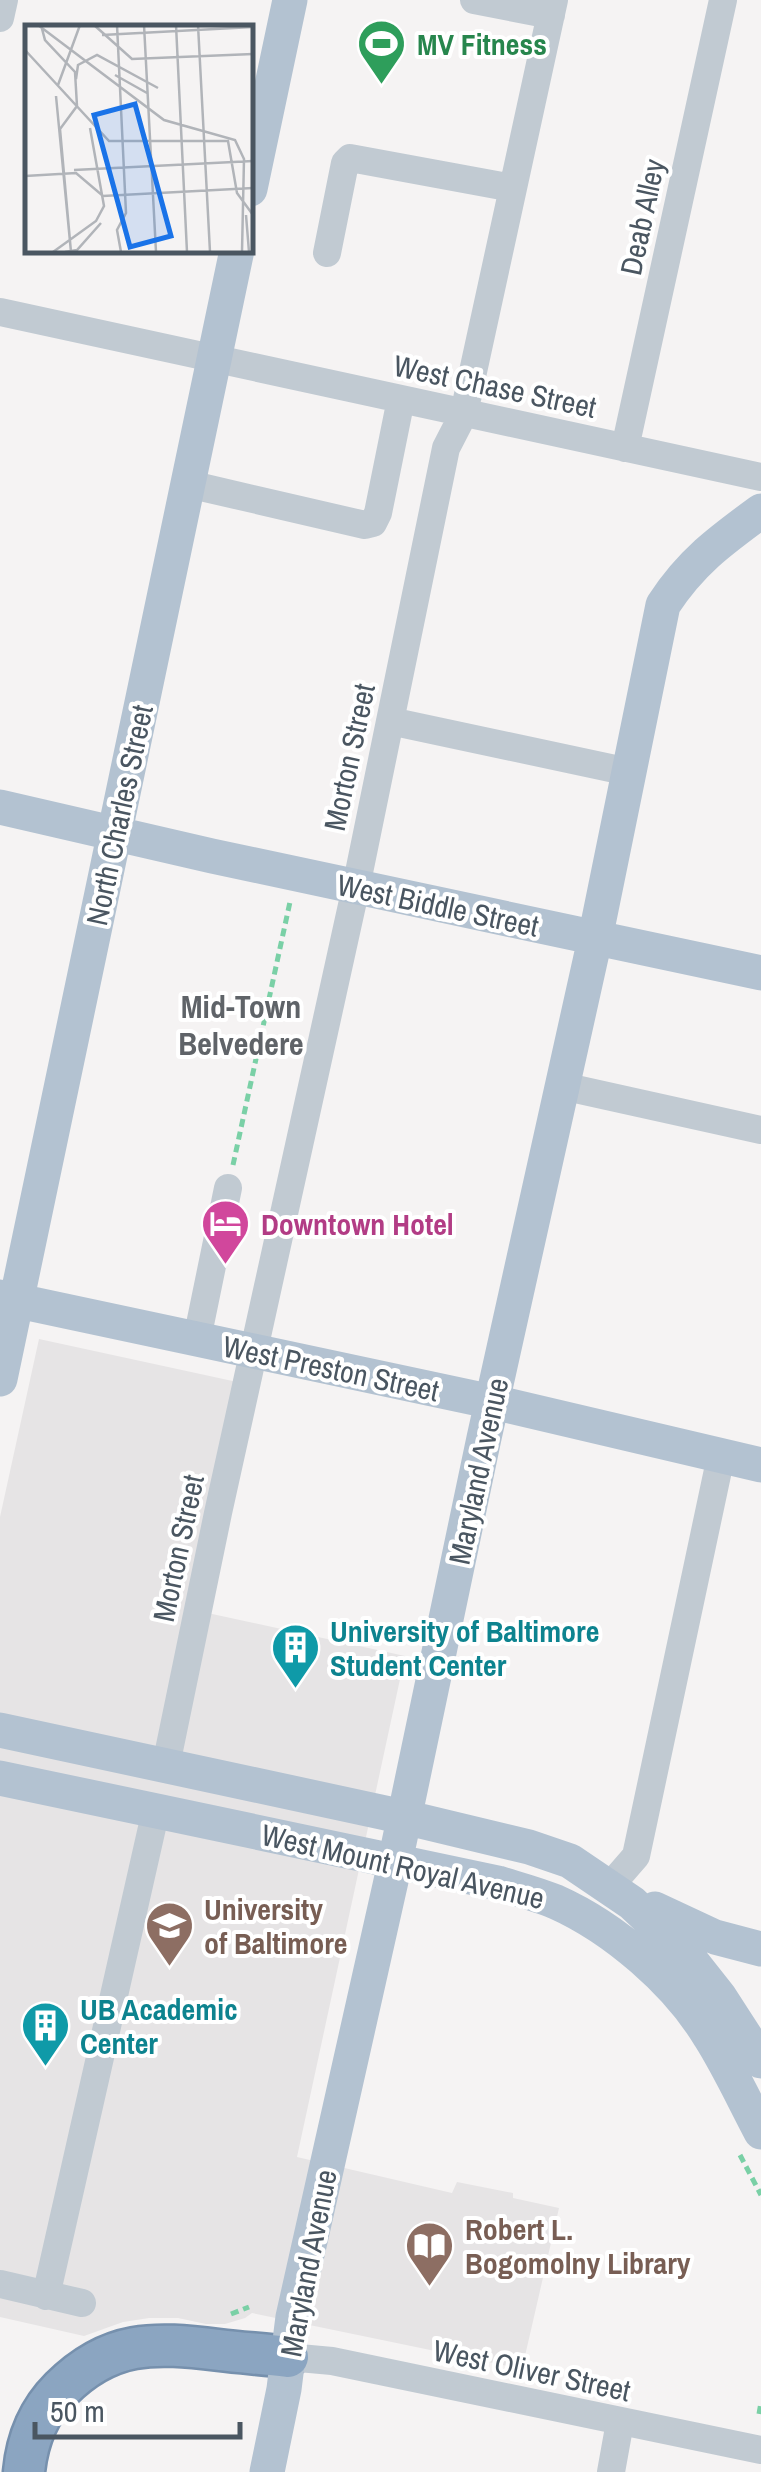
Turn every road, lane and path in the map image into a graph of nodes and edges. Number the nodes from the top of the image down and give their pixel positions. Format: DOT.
graph roads {
  1 [pos="4,0"];
  2 [pos="290,0"];
  3 [pos="474,0"];
  4 [pos="722,0"];
  5 [pos="552,8"];
  6 [pos="0,18"];
  7 [pos="252,180"];
  8 [pos="513,188"];
  9 [pos="238,252"];
  10 [pos="328,253"];
  11 [pos="0,312"];
  12 [pos="214,359"];
  13 [pos="400,399"];
  14 [pos="464,413"];
  15 [pos="625,448"];
  16 [pos="761,477"];
  17 [pos="188,484"];
  18 [pos="761,511"];
  19 [pos="390,720"];
  20 [pos="629,772"];
  21 [pos="0,808"];
  22 [pos="115,834"];
  23 [pos="296,874"];
  24 [pos="356,887"];
  25 [pos="595,939"];
  26 [pos="761,973"];
  27 [pos="562,1086"];
  28 [pos="761,1130"];
  29 [pos="228,1188"];
  30 [pos="9,1299"];
  31 [pos="197,1339"];
  32 [pos="254,1352"];
  33 [pos="0,1380"];
  34 [pos="492,1402"];
  35 [pos="721,1456"];
  36 [pos="761,1465"];
  37 [pos="0,1730"];
  38 [pos="166,1765"];
  39 [pos="0,1778"];
  40 [pos="156,1810"];
  41 [pos="404,1817"];
  42 [pos="395,1860"];
  43 [pos="610,1886"];
  44 [pos="761,1949"];
  45 [pos="761,2061"];
  46 [pos="747,2138"];
  47 [pos="761,2196"];
  48 [pos="0,2284"];
  49 [pos="46,2296"];
  50 [pos="82,2304"];
  51 [pos="250,2307"];
  52 [pos="232,2314"];
  53 [pos="288,2357"];
  54 [pos="761,2402"];
  55 [pos="759,2414"];
  56 [pos="620,2422"];
  57 [pos="761,2450"];
  58 [pos="24,2472"];
  59 [pos="267,2472"];
  60 [pos="611,2472"];
  1 -- 6 [label="street"];
  2 -- 7 [label="main road"];
  3 -- 5 [label="street"];
  4 -- 15 [label="street, Deab Alley"];
  5 -- 8 [label="street, Morton Street"];
  8 -- 10 [label="street"];
  8 -- 14 [label="street, Morton Street"];
  9 -- 12 [label="main road, North Charles Street"];
  11 -- 12 [label="street, West Chase Street"];
  12 -- 13 [label="street, West Chase Street"];
  12 -- 17 [label="main road, North Charles Street"];
  13 -- 14 [label="street, West Chase Street"];
  13 -- 17 [label="street"];
  14 -- 15 [label="street, West Chase Street"];
  14 -- 19 [label="street, Morton Street"];
  15 -- 16 [label="street, West Chase Street"];
  17 -- 22 [label="main road, North Charles Street"];
  18 -- 20 [label="main road, Maryland Avenue"];
  19 -- 20 [label="street"];
  19 -- 24 [label="street, Morton Street"];
  20 -- 25 [label="main road, Maryland Avenue"];
  21 -- 22 [label="main road, West Biddle Street"];
  22 -- 23 [label="main road, West Biddle Street"];
  22 -- 30 [label="main road, North Charles Street"];
  23 -- 24 [label="main road, West Biddle Street"];
  23 -- 29 [label="path"];
  24 -- 25 [label="main road, West Biddle Street"];
  24 -- 32 [label="street, Morton Street"];
  25 -- 26 [label="main road, West Biddle Street"];
  25 -- 27 [label="main road, Maryland Avenue"];
  27 -- 28 [label="street"];
  27 -- 34 [label="main road, Maryland Avenue"];
  29 -- 31 [label="street"];
  30 -- 31 [label="main road, West Preston Street"];
  30 -- 33 [label="main road, North Charles Street"];
  31 -- 32 [label="main road, West Preston Street"];
  32 -- 34 [label="main road, West Preston Street"];
  32 -- 38 [label="street, Morton Street"];
  34 -- 35 [label="main road, West Preston Street"];
  34 -- 41 [label="main road, Maryland Avenue"];
  35 -- 36 [label="main road, West Preston Street"];
  35 -- 43 [label="street"];
  37 -- 38 [label="main road, West Mount Royal Avenue"];
  38 -- 41 [label="main road, West Mount Royal Avenue"];
  39 -- 40 [label="main road, West Mount Royal Avenue"];
  40 -- 42 [label="main road, West Mount Royal Avenue"];
  40 -- 49 [label="street"];
  41 -- 42 [label="main road, Maryland Avenue"];
  41 -- 43 [label="main road, West Mount Royal Avenue"];
  42 -- 46 [label="main road, West Mount Royal Avenue"];
  42 -- 53 [label="main road, Maryland Avenue"];
  43 -- 44 [label="main road"];
  43 -- 45 [label="main road, West Mount Royal Avenue"];
  46 -- 47 [label="path"];
  48 -- 49 [label="street"];
  49 -- 50 [label="street"];
  51 -- 52 [label="path"];
  53 -- 56 [label="street, West Oliver Street"];
  53 -- 58 [label="highway"];
  53 -- 59 [label="main road, Maryland Avenue"];
  54 -- 55 [label="path"];
  56 -- 57 [label="street, West Oliver Street"];
  56 -- 60 [label="street"];
}
